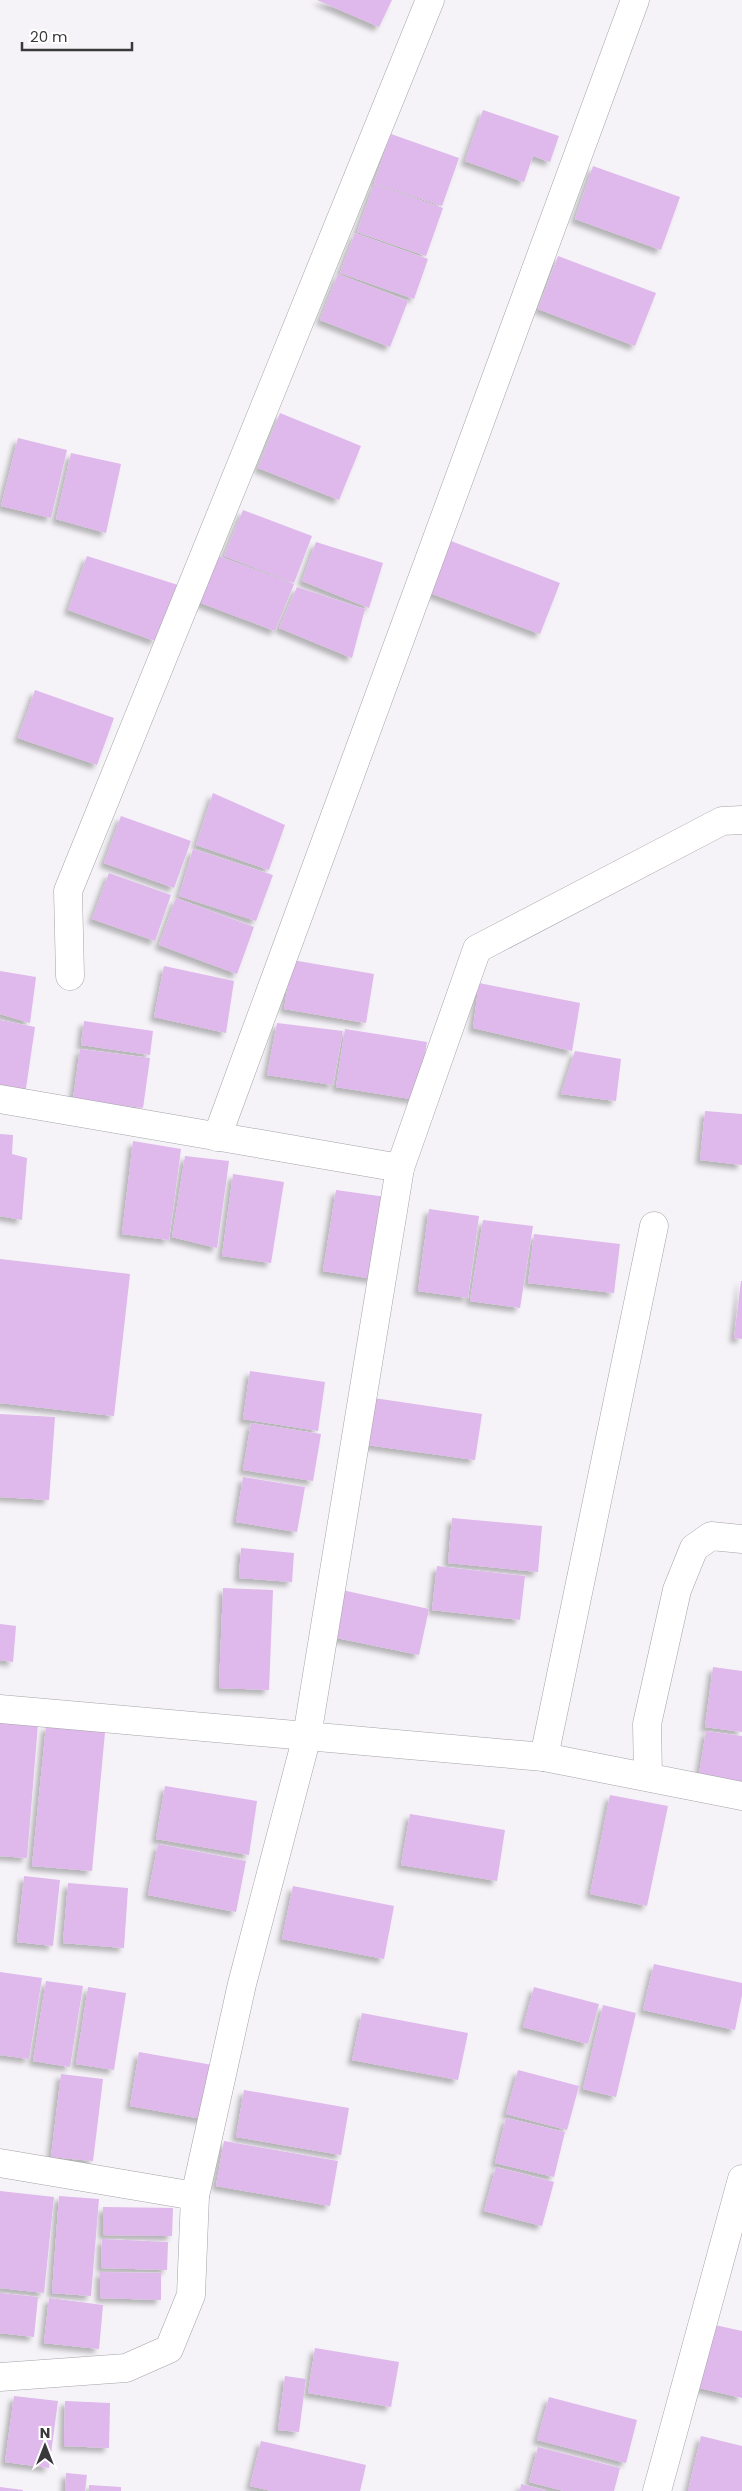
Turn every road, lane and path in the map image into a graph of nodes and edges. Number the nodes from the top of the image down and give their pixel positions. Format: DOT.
graph roads {
  1 [pos="430,0"];
  2 [pos="635,0"];
  3 [pos="742,820"];
  4 [pos="70,976"];
  5 [pos="0,1099"];
  6 [pos="217,1137"];
  7 [pos="400,1168"];
  8 [pos="654,1226"];
  9 [pos="742,1539"];
  10 [pos="0,1709"];
  11 [pos="307,1736"];
  12 [pos="544,1756"];
  13 [pos="648,1777"];
  14 [pos="742,1796"];
  15 [pos="0,2163"];
  16 [pos="742,2179"];
  17 [pos="195,2196"];
  18 [pos="0,2377"];
  19 [pos="657,2491"];
  1 -- 4 [label="street"];
  2 -- 6 [label="street"];
  3 -- 7 [label="street"];
  5 -- 6 [label="street"];
  6 -- 7 [label="street"];
  7 -- 11 [label="street"];
  8 -- 12 [label="street"];
  9 -- 13 [label="street"];
  10 -- 11 [label="street"];
  11 -- 12 [label="street"];
  11 -- 17 [label="street"];
  12 -- 13 [label="street"];
  13 -- 14 [label="street"];
  15 -- 17 [label="street"];
  16 -- 19 [label="street"];
  17 -- 18 [label="street"];
}
